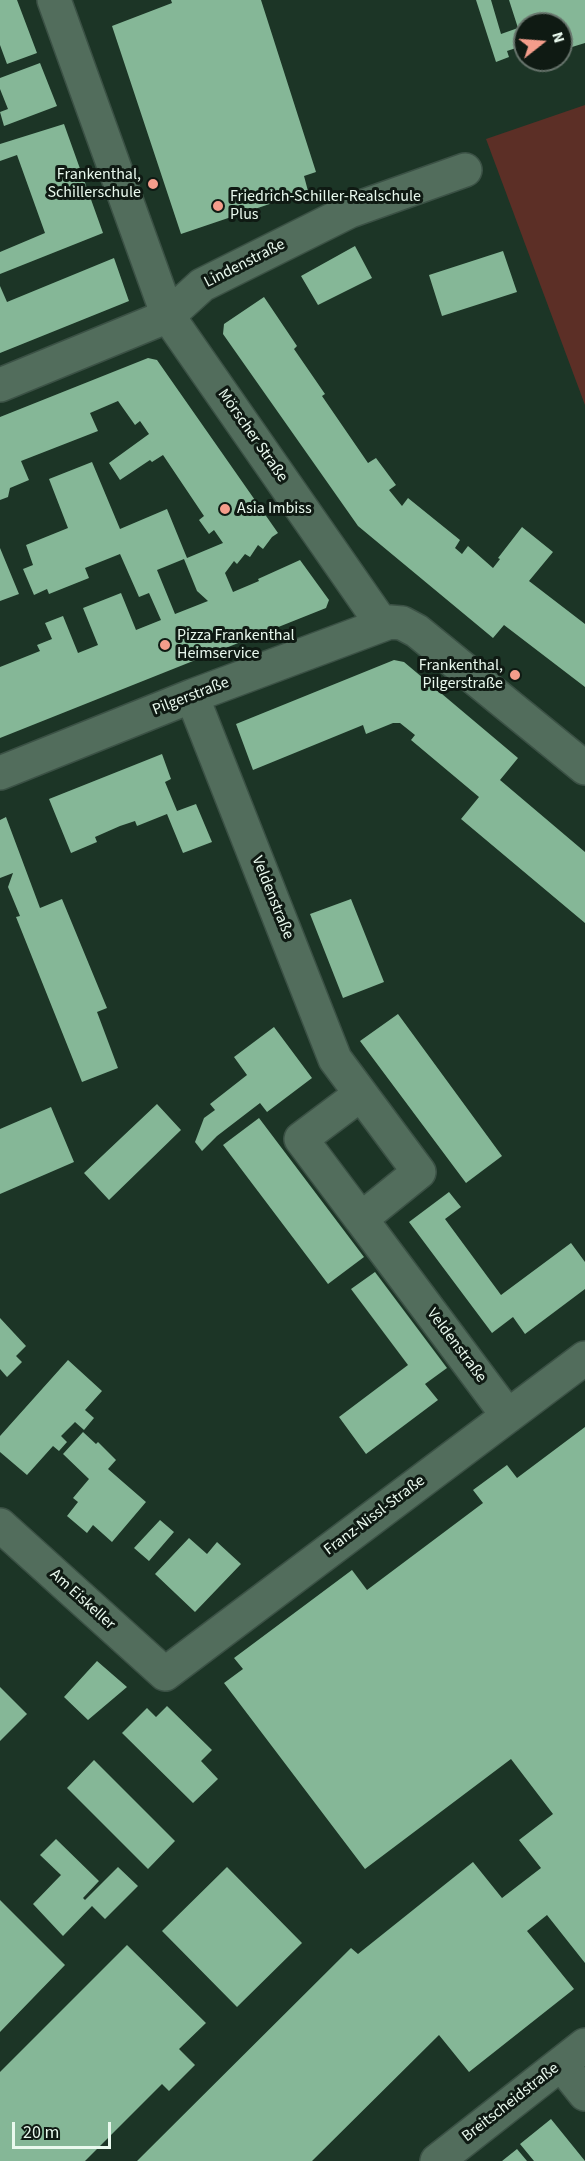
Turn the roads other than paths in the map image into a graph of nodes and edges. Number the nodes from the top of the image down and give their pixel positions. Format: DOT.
graph roads {
  1 [pos="54,0"];
  2 [pos="465,170"];
  3 [pos="168,316"];
  4 [pos="0,385"];
  5 [pos="382,624"];
  6 [pos="192,696"];
  7 [pos="585,768"];
  8 [pos="0,773"];
  9 [pos="361,1094"];
  10 [pos="362,1219"];
  11 [pos="585,1358"];
  12 [pos="508,1416"];
  13 [pos="0,1525"];
  14 [pos="165,1674"];
  15 [pos="573,2054"];
  16 [pos="585,2094"];
  17 [pos="437,2161"];
  1 -- 3 [label="street, Mörscher Straße"];
  2 -- 3 [label="street, Lindenstraße"];
  3 -- 4 [label="street, Lindenstraße"];
  3 -- 5 [label="street, Mörscher Straße"];
  5 -- 6 [label="street, Pilgerstraße"];
  5 -- 7 [label="street"];
  6 -- 8 [label="street, Pilgerstraße"];
  6 -- 9 [label="street, Veldenstraße"];
  9 -- 10 [label="street, Veldenstraße"];
  9 -- 10 [label="street, Veldenstraße"];
  10 -- 12 [label="street, Veldenstraße"];
  11 -- 12 [label="street, Franz-Nissl-Straße"];
  12 -- 14 [label="street, Franz-Nissl-Straße"];
  13 -- 14 [label="street, Am Eiskeller"];
  15 -- 16 [label="street"];
  15 -- 17 [label="street, Breitscheidstraße"];
}
